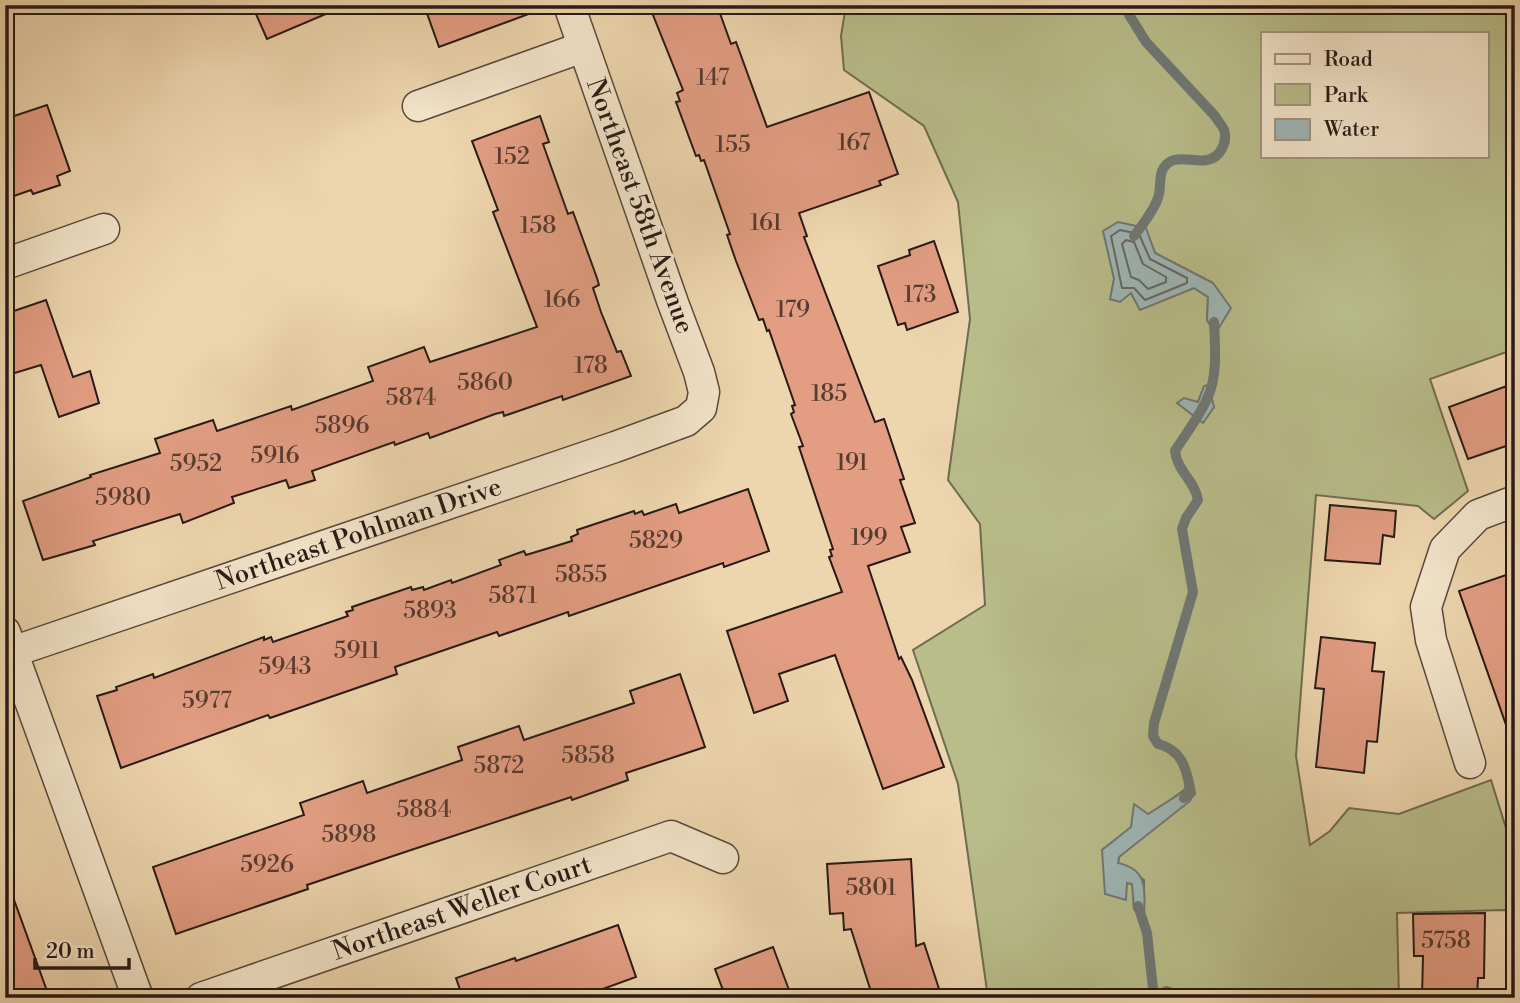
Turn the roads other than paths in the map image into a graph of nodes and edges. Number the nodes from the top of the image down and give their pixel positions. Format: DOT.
graph roads {
  1 [pos="569,5"];
  2 [pos="583,47"];
  3 [pos="418,106"];
  4 [pos="104,229"];
  5 [pos="5,264"];
  6 [pos="701,408"];
  7 [pos="1515,501"];
  8 [pos="9,642"];
  9 [pos="1470,763"];
  10 [pos="723,858"];
  11 [pos="138,998"];
  12 [pos="201,998"];
  1 -- 2 [label="street, Northeast 58th Avenue"];
  2 -- 3 [label="street"];
  2 -- 6 [label="street, Northeast 58th Avenue"];
  4 -- 5 [label="street"];
  6 -- 8 [label="street, Northeast Pohlman Drive"];
  7 -- 9 [label="street"];
  8 -- 11 [label="street"];
  10 -- 12 [label="street, Northeast Weller Court"];
}
